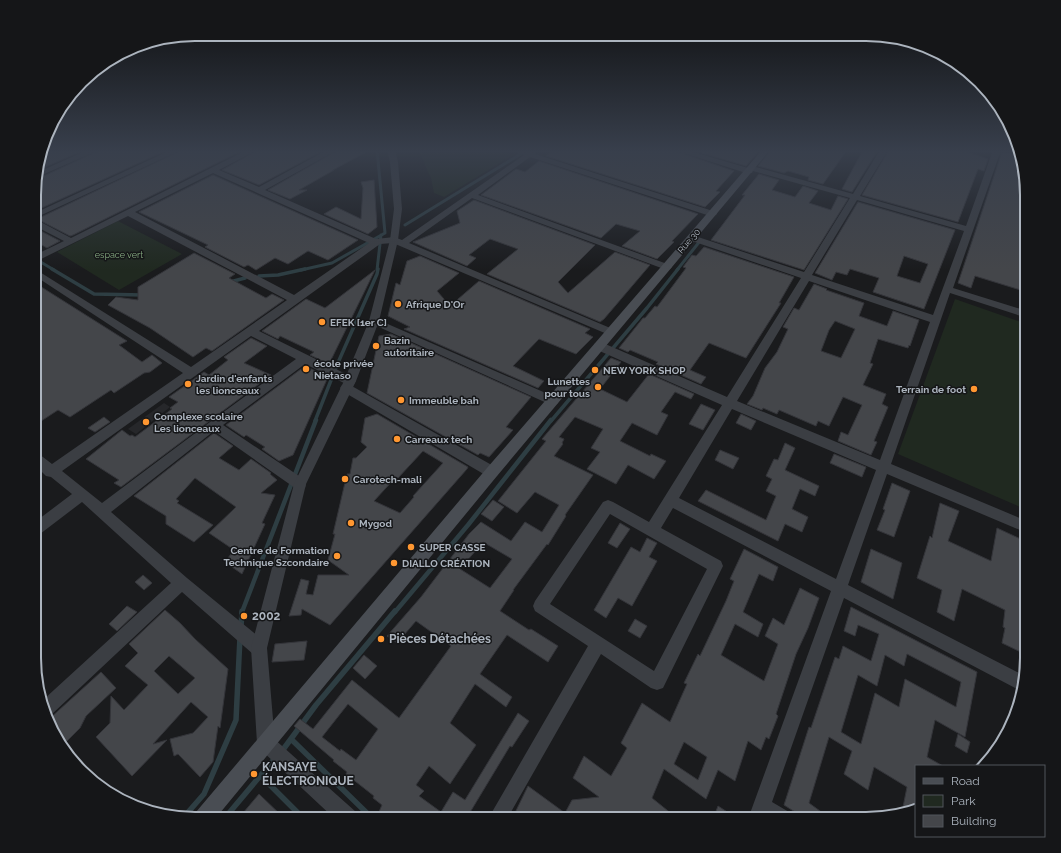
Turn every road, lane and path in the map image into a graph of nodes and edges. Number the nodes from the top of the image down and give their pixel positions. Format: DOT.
graph roads {
  1 [pos="92,190"];
  2 [pos="173,190"];
  3 [pos="260,190"];
  4 [pos="396,190"];
  5 [pos="478,190"];
  6 [pos="640,190"];
  7 [pos="733,190"];
  8 [pos="828,190"];
  9 [pos="859,190"];
  10 [pos="982,190"];
  11 [pos="471,195"];
  12 [pos="855,197"];
  13 [pos="128,212"];
  14 [pos="41,213"];
  15 [pos="713,214"];
  16 [pos="41,225"];
  17 [pos="968,229"];
  18 [pos="692,238"];
  19 [pos="70,241"];
  20 [pos="375,242"];
  21 [pos="398,242"];
  22 [pos="41,256"];
  23 [pos="667,267"];
  24 [pos="41,276"];
  25 [pos="807,276"];
  26 [pos="947,289"];
  27 [pos="295,300"];
  28 [pos="1020,313"];
  29 [pos="936,320"];
  30 [pos="374,321"];
  31 [pos="251,331"];
  32 [pos="611,332"];
  33 [pos="599,346"];
  34 [pos="304,359"];
  35 [pos="192,373"];
  36 [pos="348,385"];
  37 [pos="553,401"];
  38 [pos="730,403"];
  39 [pos="214,425"];
  40 [pos="41,463"];
  41 [pos="883,466"];
  42 [pos="52,472"];
  43 [pos="492,472"];
  44 [pos="300,484"];
  45 [pos="82,494"];
  46 [pos="671,500"];
  47 [pos="102,511"];
  48 [pos="1020,524"];
  49 [pos="41,525"];
  50 [pos="652,530"];
  51 [pos="182,583"];
  52 [pos="839,588"];
  53 [pos="598,644"];
  54 [pos="259,648"];
  55 [pos="1018,682"];
  56 [pos="49,706"];
  57 [pos="266,743"];
  58 [pos="209,812"];
  59 [pos="341,812"];
  60 [pos="501,812"];
  61 [pos="759,812"];
  1 -- 14 [label="street"];
  2 -- 13 [label="street"];
  3 -- 20 [label="street"];
  4 -- 21 [label="street"];
  5 -- 11 [label="street"];
  6 -- 15 [label="street"];
  7 -- 15 [label="main road, Rue 30"];
  8 -- 12 [label="street"];
  9 -- 12 [label="street"];
  10 -- 17 [label="street"];
  11 -- 21 [label="street"];
  11 -- 23 [label="street"];
  12 -- 17 [label="street"];
  12 -- 25 [label="street"];
  13 -- 19 [label="street"];
  13 -- 27 [label="street"];
  15 -- 18 [label="main road, Rue 30"];
  16 -- 19 [label="street"];
  17 -- 26 [label="street"];
  18 -- 23 [label="main road, Rue 30"];
  18 -- 25 [label="street"];
  19 -- 22 [label="street"];
  20 -- 21 [label="street"];
  20 -- 27 [label="street"];
  21 -- 30 [label="street"];
  21 -- 32 [label="street"];
  23 -- 32 [label="main road, Rue 30"];
  24 -- 35 [label="street"];
  25 -- 29 [label="street"];
  25 -- 38 [label="street"];
  26 -- 28 [label="street"];
  26 -- 29 [label="street"];
  27 -- 31 [label="street"];
  29 -- 41 [label="street"];
  30 -- 36 [label="street"];
  30 -- 37 [label="street"];
  31 -- 34 [label="street"];
  31 -- 35 [label="street"];
  32 -- 33 [label="main road, Rue 30"];
  33 -- 37 [label="main road, Rue 30"];
  33 -- 38 [label="street"];
  34 -- 36 [label="street"];
  34 -- 39 [label="street"];
  35 -- 42 [label="street"];
  36 -- 43 [label="street"];
  36 -- 44 [label="street"];
  37 -- 43 [label="main road, Rue 30"];
  38 -- 41 [label="street"];
  38 -- 46 [label="street"];
  39 -- 44 [label="street"];
  39 -- 47 [label="street"];
  40 -- 42 [label="street"];
  41 -- 48 [label="street"];
  41 -- 52 [label="street"];
  42 -- 45 [label="street"];
  43 -- 57 [label="main road, Rue 30"];
  44 -- 54 [label="street"];
  45 -- 47 [label="street"];
  45 -- 49 [label="street"];
  46 -- 50 [label="street"];
  46 -- 52 [label="street"];
  47 -- 51 [label="street"];
  50 -- 53 [label="street"];
  50 -- 53 [label="street"];
  51 -- 54 [label="street"];
  51 -- 56 [label="street"];
  52 -- 55 [label="street"];
  52 -- 61 [label="street"];
  53 -- 60 [label="street"];
  54 -- 57 [label="street"];
  57 -- 58 [label="main road, Rue 30"];
  57 -- 59 [label="street"];
}
